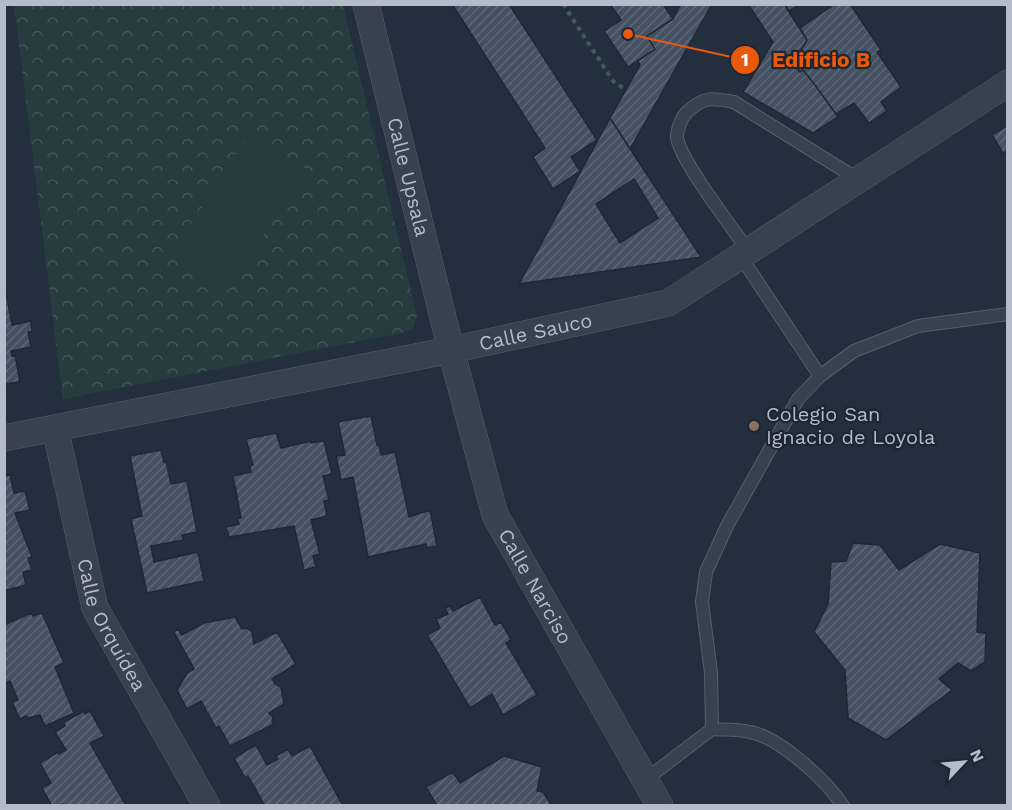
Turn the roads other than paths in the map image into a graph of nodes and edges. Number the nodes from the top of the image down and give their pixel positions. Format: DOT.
graph roads {
  1 [pos="366,4"];
  2 [pos="1008,83"];
  3 [pos="859,180"];
  4 [pos="745,254"];
  5 [pos="1008,314"];
  6 [pos="451,350"];
  7 [pos="820,376"];
  8 [pos="55,428"];
  9 [pos="4,438"];
  10 [pos="712,729"];
  11 [pos="645,780"];
  12 [pos="207,806"];
  13 [pos="660,806"];
  14 [pos="843,806"];
  1 -- 6 [label="street, Calle Upsala"];
  2 -- 3 [label="street, Calle Sauco"];
  3 -- 4 [label="street, Calle Sauco"];
  3 -- 4 [label="lane"];
  4 -- 6 [label="street, Calle Sauco"];
  4 -- 7 [label="lane"];
  5 -- 7 [label="lane"];
  6 -- 8 [label="street, Calle Sauco"];
  6 -- 11 [label="street, Calle Narciso"];
  7 -- 10 [label="lane"];
  8 -- 9 [label="street, Calle Sauco"];
  8 -- 12 [label="street, Calle Orquídea"];
  10 -- 11 [label="lane"];
  10 -- 14 [label="lane"];
  11 -- 13 [label="street, Calle Narciso"];
}
